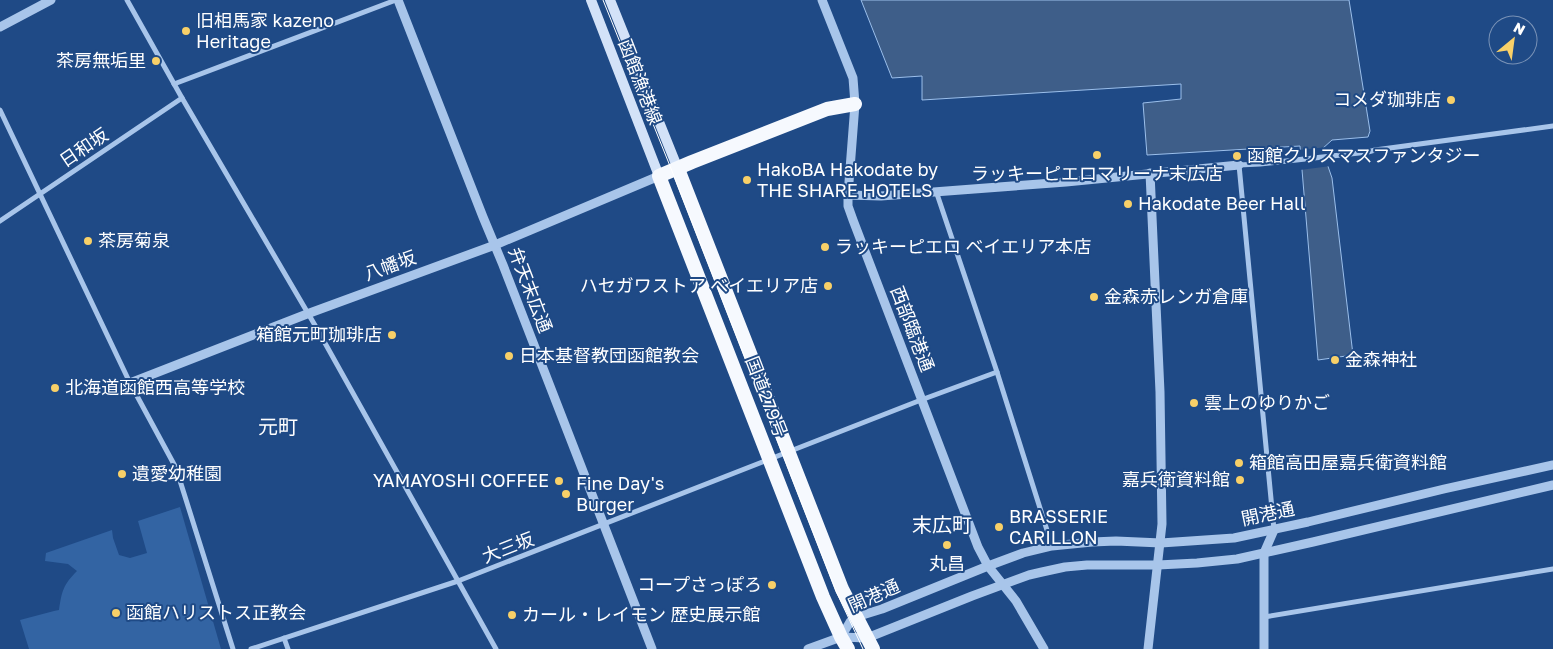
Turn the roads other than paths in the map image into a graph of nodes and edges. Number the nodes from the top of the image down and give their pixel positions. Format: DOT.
graph roads {
  1 [pos="51,0"];
  2 [pos="127,0"];
  3 [pos="397,0"];
  4 [pos="591,0"];
  5 [pos="610,0"];
  6 [pos="822,0"];
  7 [pos="0,27"];
  8 [pos="174,84"];
  9 [pos="182,98"];
  10 [pos="855,104"];
  11 [pos="0,110"];
  12 [pos="1553,126"];
  13 [pos="1239,165"];
  14 [pos="678,169"];
  15 [pos="1150,173"];
  16 [pos="659,176"];
  17 [pos="936,191"];
  18 [pos="40,194"];
  19 [pos="848,195"];
  20 [pos="0,221"];
  21 [pos="495,245"];
  22 [pos="307,314"];
  23 [pos="997,372"];
  24 [pos="130,382"];
  25 [pos="921,400"];
  26 [pos="788,452"];
  27 [pos="771,460"];
  28 [pos="1553,465"];
  29 [pos="1553,485"];
  30 [pos="604,526"];
  31 [pos="1274,530"];
  32 [pos="1161,543"];
  33 [pos="1052,546"];
  34 [pos="1264,553"];
  35 [pos="1158,565"];
  36 [pos="988,566"];
  37 [pos="1553,569"];
  38 [pos="458,582"];
  39 [pos="1002,585"];
  40 [pos="1264,617"];
  41 [pos="856,618"];
  42 [pos="284,638"];
  43 [pos="845,643"];
  44 [pos="870,643"];
  45 [pos="233,649"];
  46 [pos="251,649"];
  47 [pos="288,649"];
  48 [pos="496,649"];
  49 [pos="652,649"];
  50 [pos="808,649"];
  51 [pos="1044,649"];
  52 [pos="1148,649"];
  53 [pos="1264,649"];
  1 -- 7 [label="street"];
  2 -- 8 [label="street"];
  3 -- 8 [label="street"];
  3 -- 21 [label="street, 弁天末広通"];
  4 -- 16 [label="main road, 函館漁港線"];
  5 -- 14 [label="main road, 函館漁港線"];
  6 -- 10 [label="street, 西部臨港通"];
  8 -- 9 [label="street"];
  9 -- 18 [label="street, 日和坂"];
  9 -- 22 [label="street"];
  10 -- 14 [label="highway"];
  10 -- 19 [label="street, 西部臨港通"];
  11 -- 18 [label="street"];
  12 -- 13 [label="street"];
  13 -- 15 [label="street"];
  13 -- 31 [label="street"];
  14 -- 16 [label="highway"];
  14 -- 26 [label="highway, 国道279号"];
  15 -- 17 [label="street"];
  15 -- 32 [label="street"];
  16 -- 21 [label="street, 八幡坂"];
  16 -- 27 [label="highway, 国道279号"];
  17 -- 19 [label="street"];
  17 -- 23 [label="street"];
  18 -- 20 [label="street, 日和坂"];
  18 -- 24 [label="street"];
  19 -- 25 [label="street, 西部臨港通"];
  21 -- 22 [label="street, 八幡坂"];
  21 -- 30 [label="street, 弁天末広通"];
  22 -- 24 [label="street, 八幡坂"];
  22 -- 38 [label="street"];
  23 -- 25 [label="street, 大三坂"];
  23 -- 33 [label="street"];
  24 -- 45 [label="street"];
  25 -- 26 [label="street, 大三坂"];
  25 -- 36 [label="street, 西部臨港通"];
  26 -- 27 [label="street, 大三坂"];
  26 -- 41 [label="highway, 国道279号"];
  27 -- 30 [label="street, 大三坂"];
  27 -- 43 [label="highway, 国道279号"];
  28 -- 31 [label="street, 開港通"];
  29 -- 34 [label="street, 開港通"];
  30 -- 38 [label="street, 大三坂"];
  30 -- 49 [label="street, 弁天末広通"];
  31 -- 32 [label="street, 開港通"];
  31 -- 34 [label="street"];
  32 -- 33 [label="street, 開港通"];
  32 -- 35 [label="street"];
  33 -- 36 [label="street, 開港通"];
  34 -- 35 [label="street, 開港通"];
  34 -- 40 [label="street"];
  35 -- 39 [label="street, 開港通"];
  35 -- 52 [label="street"];
  36 -- 39 [label="street, 西部臨港通"];
  36 -- 41 [label="street, 開港通"];
  37 -- 40 [label="street"];
  38 -- 42 [label="street, 大三坂"];
  38 -- 48 [label="street"];
  39 -- 44 [label="street, 開港通"];
  39 -- 51 [label="street, 西部臨港通"];
  40 -- 53 [label="street"];
  41 -- 43 [label="street, 開港通"];
  41 -- 44 [label="highway, 国道279号"];
  42 -- 46 [label="street, 大三坂"];
  42 -- 47 [label="street"];
  43 -- 44 [label="street, 開港通"];
  43 -- 50 [label="street"];
}
